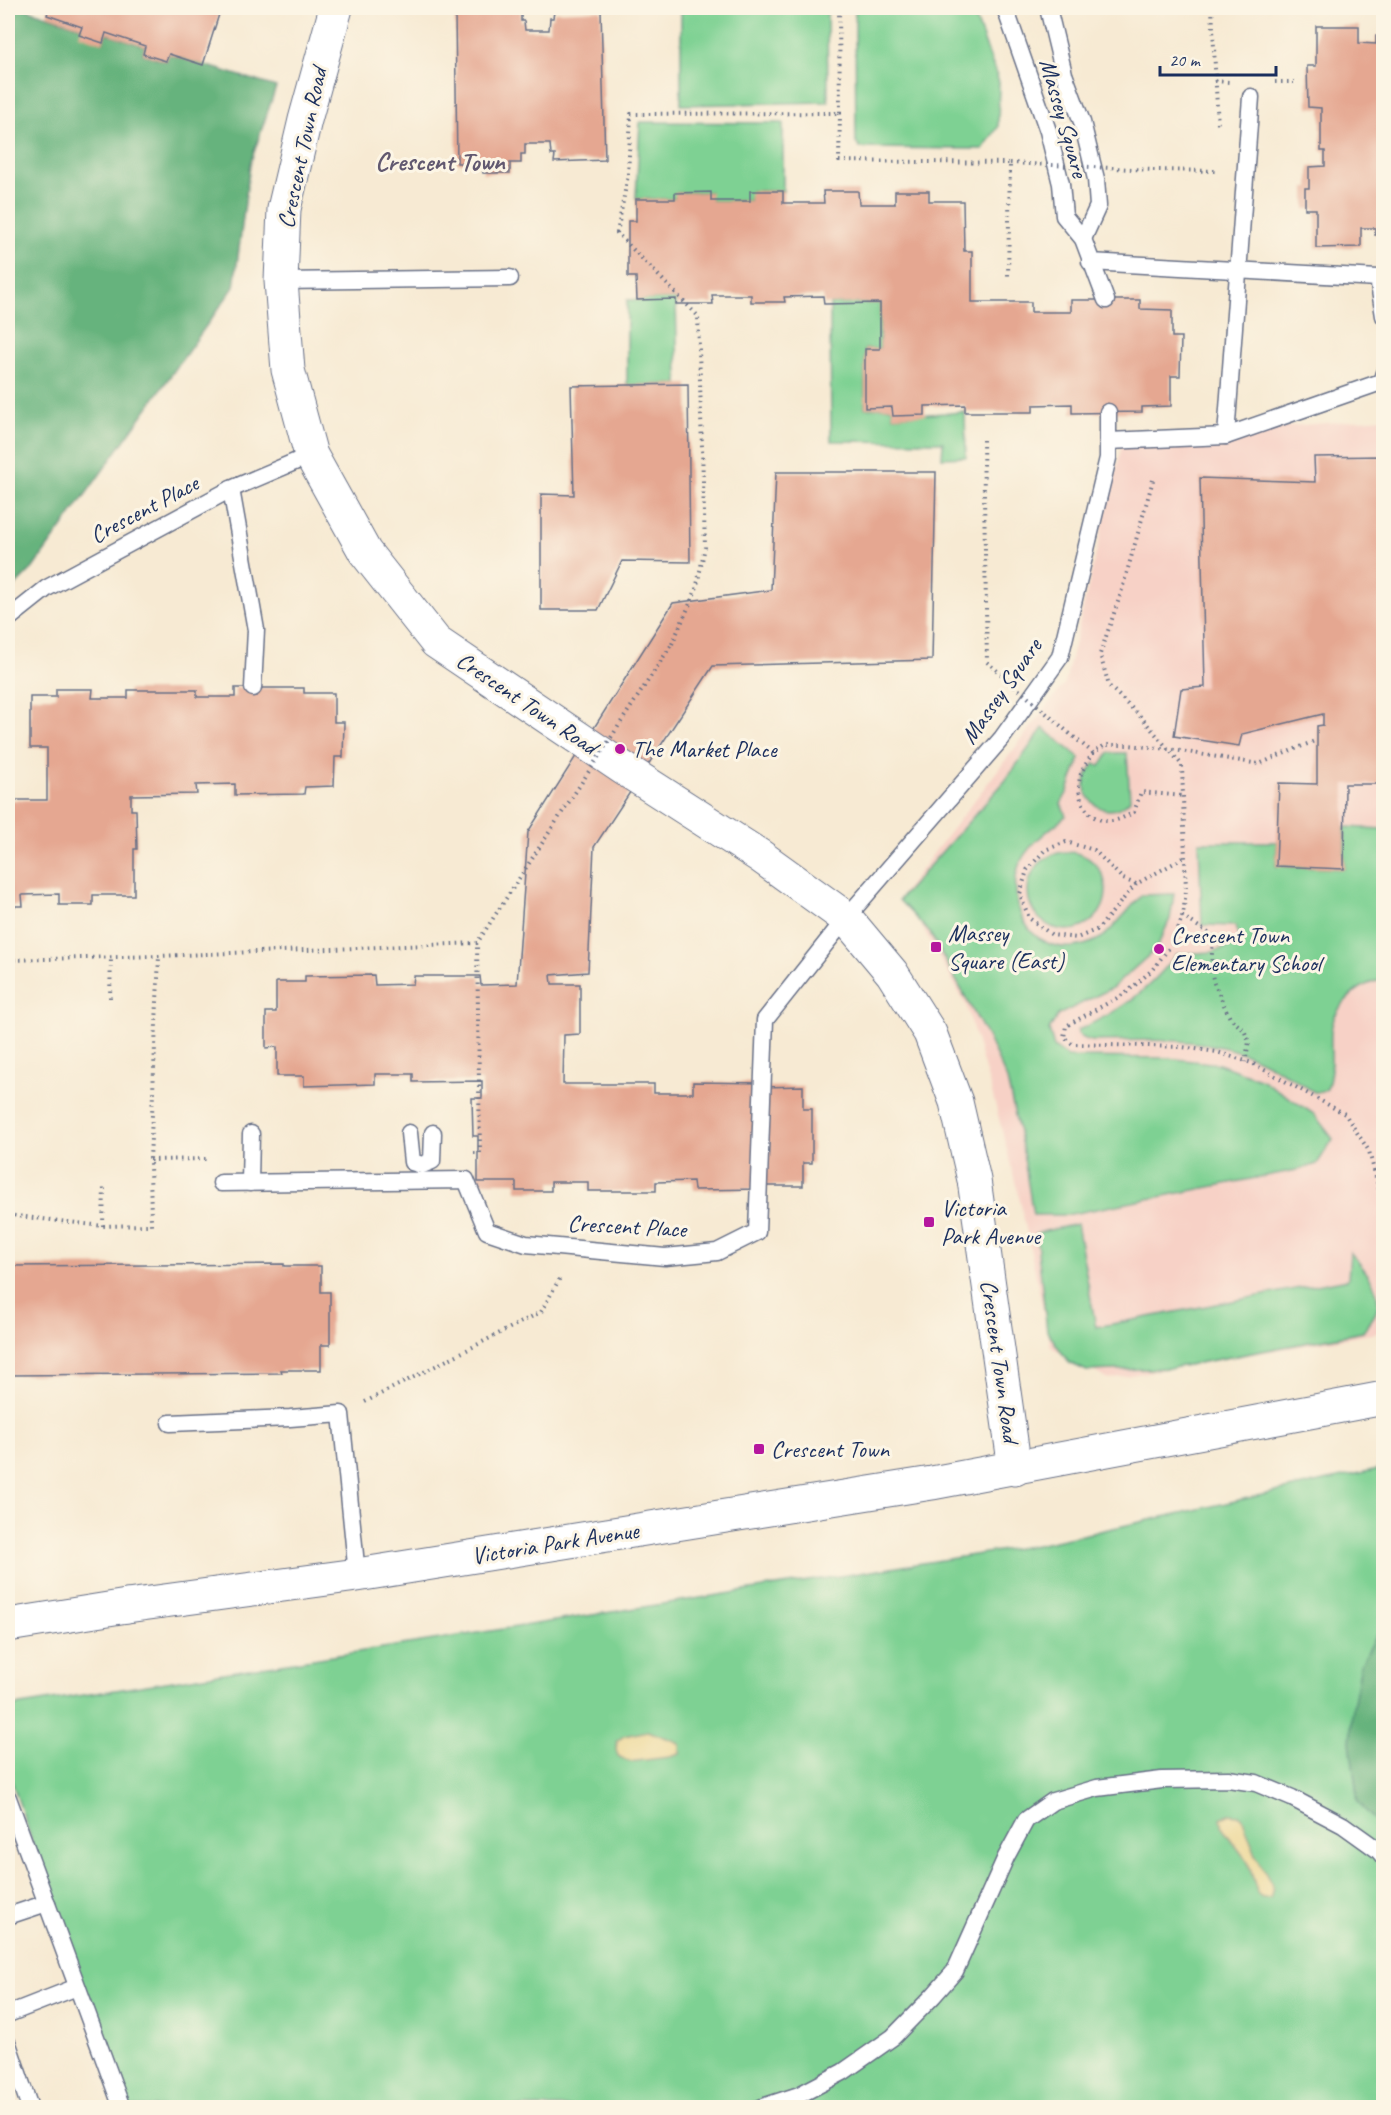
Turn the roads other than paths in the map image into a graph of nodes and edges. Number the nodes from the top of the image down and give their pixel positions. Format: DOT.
graph roads {
  1 [pos="336,8"];
  2 [pos="1005,8"];
  3 [pos="1048,8"];
  4 [pos="1251,97"];
  5 [pos="1083,239"];
  6 [pos="1090,262"];
  7 [pos="1240,271"];
  8 [pos="510,278"];
  9 [pos="1381,278"];
  10 [pos="281,281"];
  11 [pos="1106,300"];
  12 [pos="1383,316"];
  13 [pos="1383,373"];
  14 [pos="1108,412"];
  15 [pos="1227,436"];
  16 [pos="1108,441"];
  17 [pos="310,455"];
  18 [pos="231,489"];
  19 [pos="8,619"];
  20 [pos="254,688"];
  21 [pos="846,918"];
  22 [pos="409,1133"];
  23 [pos="433,1133"];
  24 [pos="251,1134"];
  25 [pos="425,1167"];
  26 [pos="220,1183"];
  27 [pos="250,1183"];
  28 [pos="1383,1398"];
  29 [pos="170,1423"];
  30 [pos="1015,1468"];
  31 [pos="357,1575"];
  32 [pos="8,1625"];
  33 [pos="8,1797"];
  34 [pos="14,1836"];
  35 [pos="1383,1857"];
  36 [pos="47,1903"];
  37 [pos="8,1916"];
  38 [pos="77,1987"];
  39 [pos="8,2014"];
  40 [pos="8,2044"];
  41 [pos="30,2108"];
  42 [pos="122,2108"];
  43 [pos="759,2108"];
  1 -- 10 [label="street, Crescent Town Road"];
  2 -- 5 [label="lane, Massey Square"];
  3 -- 5 [label="lane, Massey Square"];
  4 -- 7 [label="lane"];
  5 -- 6 [label="lane, Massey Square"];
  6 -- 7 [label="lane"];
  6 -- 11 [label="lane, Massey Square"];
  7 -- 9 [label="lane"];
  7 -- 15 [label="lane"];
  8 -- 10 [label="lane"];
  9 -- 12 [label="lane"];
  10 -- 17 [label="street, Crescent Town Road"];
  13 -- 15 [label="lane"];
  14 -- 16 [label="lane, Massey Square"];
  15 -- 16 [label="lane"];
  16 -- 21 [label="lane, Massey Square"];
  17 -- 18 [label="lane, Crescent Place"];
  17 -- 21 [label="street, Crescent Town Road"];
  18 -- 19 [label="lane, Crescent Place"];
  18 -- 20 [label="lane"];
  21 -- 25 [label="lane, Crescent Place"];
  21 -- 30 [label="street, Crescent Town Road"];
  22 -- 25 [label="lane"];
  23 -- 25 [label="lane"];
  24 -- 27 [label="lane"];
  25 -- 27 [label="lane, Crescent Place"];
  26 -- 27 [label="lane, Crescent Place"];
  28 -- 30 [label="street, Victoria Park Avenue"];
  29 -- 31 [label="lane"];
  30 -- 31 [label="street, Victoria Park Avenue"];
  31 -- 32 [label="street, Victoria Park Avenue"];
  33 -- 34 [label="lane"];
  34 -- 36 [label="lane"];
  35 -- 43 [label="lane"];
  36 -- 37 [label="lane"];
  36 -- 38 [label="lane"];
  38 -- 39 [label="lane"];
  38 -- 42 [label="lane"];
  40 -- 41 [label="lane"];
}
